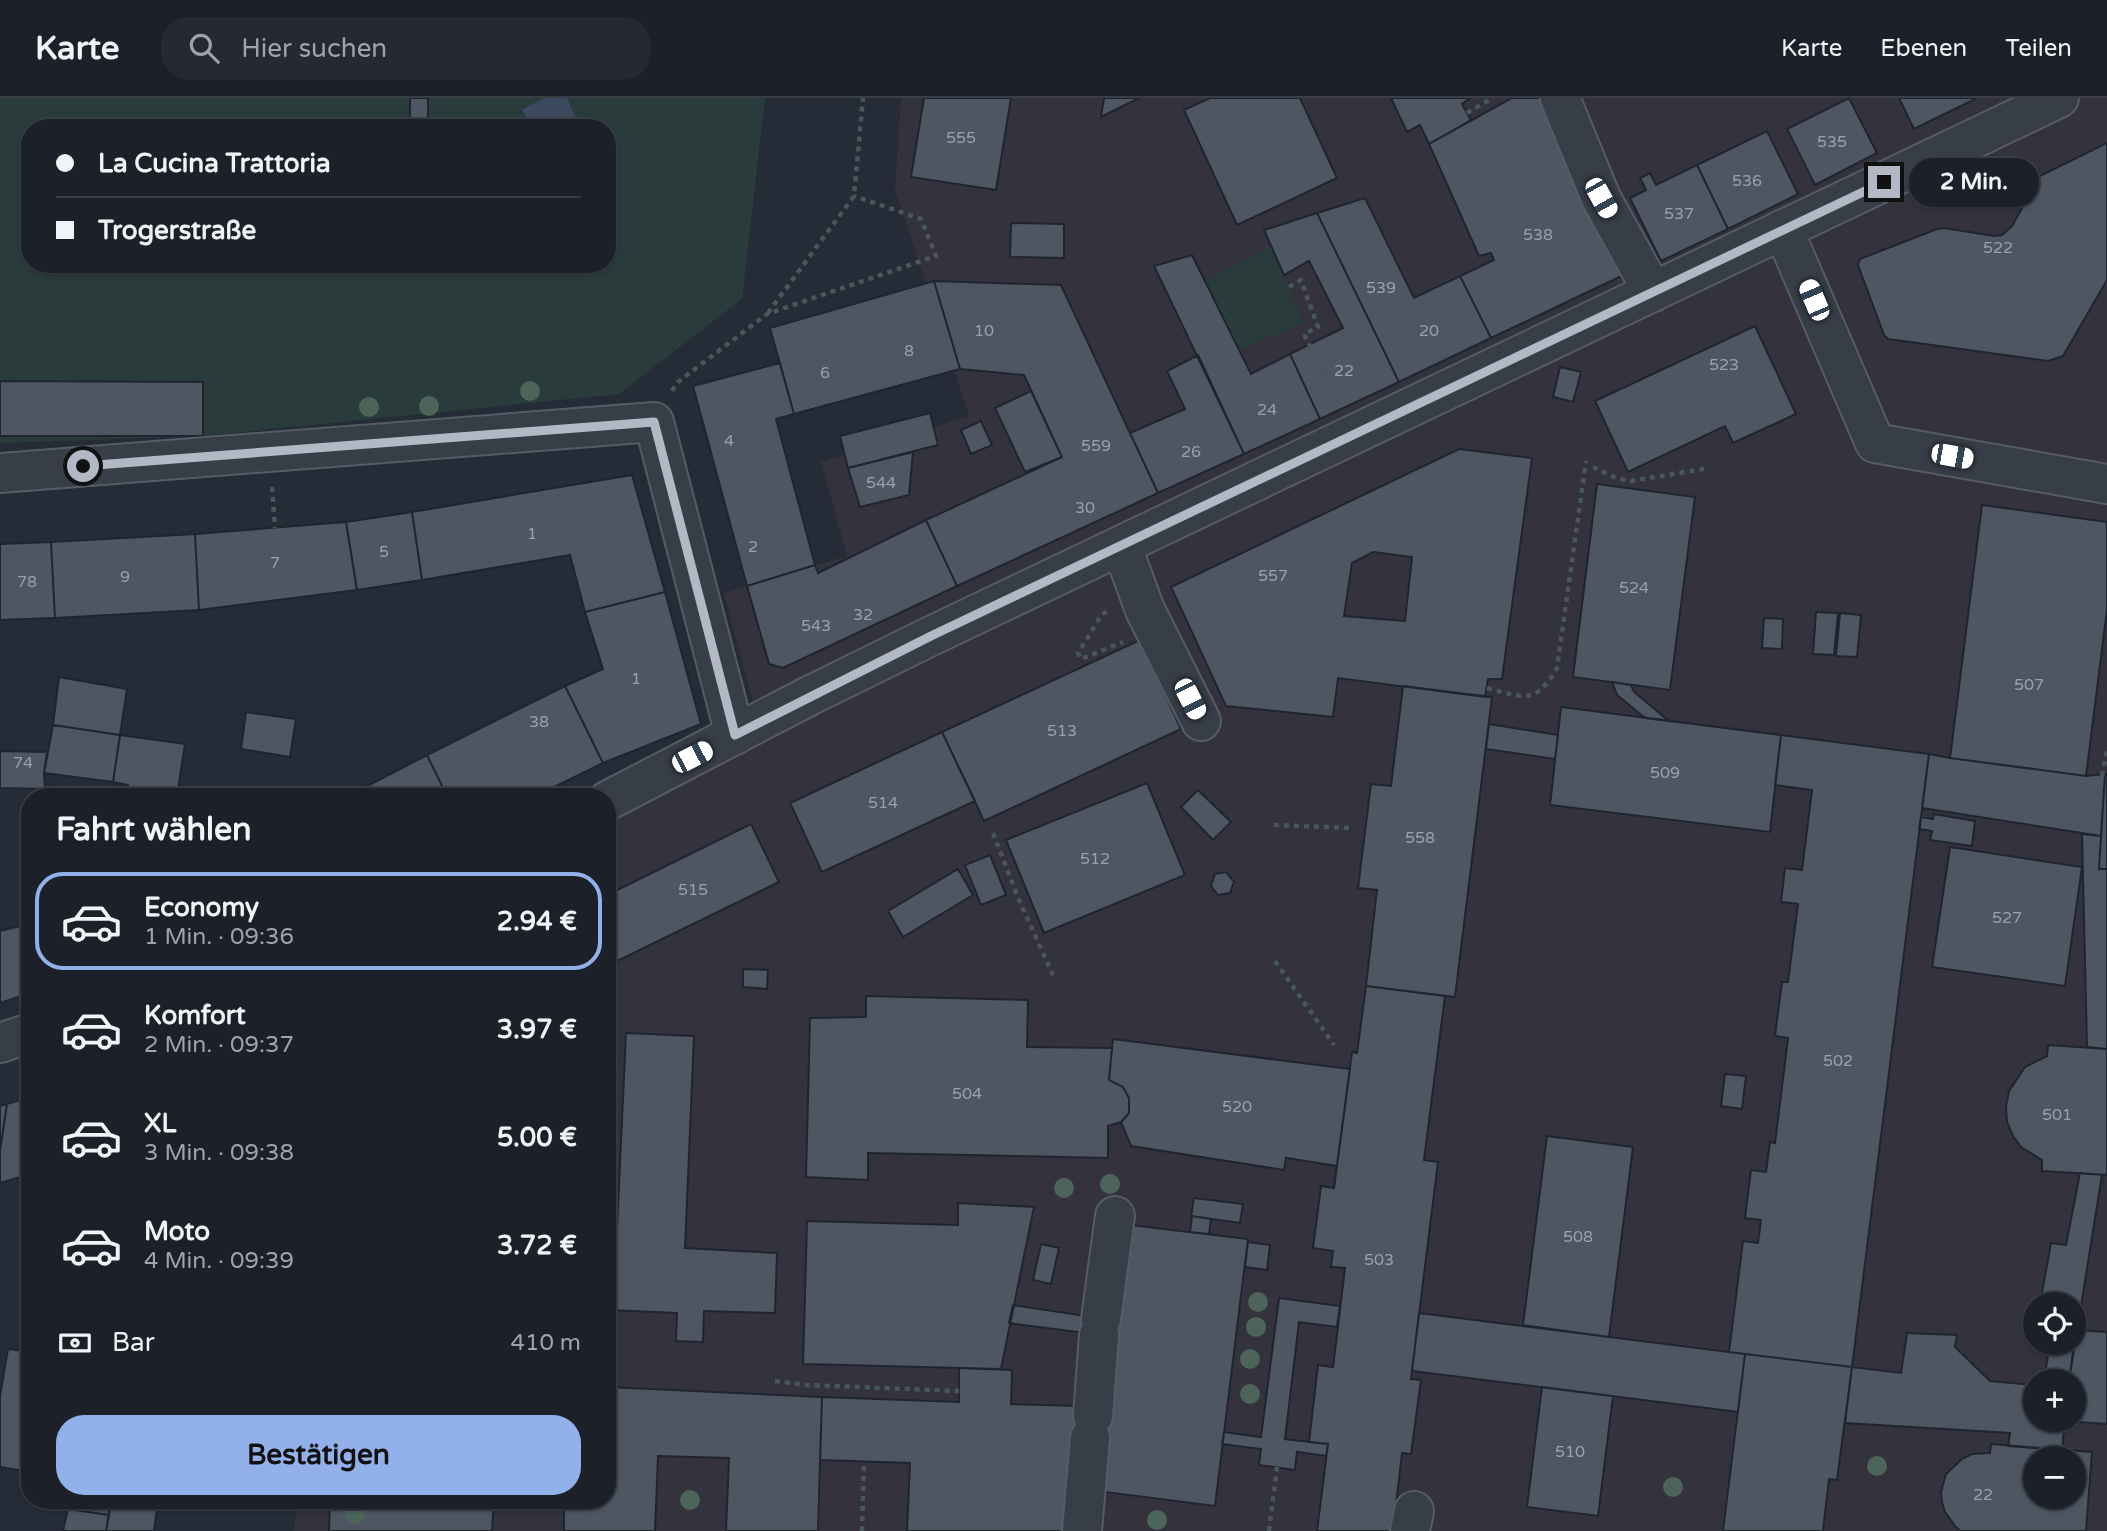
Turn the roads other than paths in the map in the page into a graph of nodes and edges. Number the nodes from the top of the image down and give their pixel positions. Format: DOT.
graph roads {
  1 [pos="1560,98"];
  2 [pos="2059,98"];
  3 [pos="1783,229"];
  4 [pos="1653,292"];
  5 [pos="0,473"];
  6 [pos="2107,484"];
  7 [pos="1122,547"];
  8 [pos="1201,721"];
  9 [pos="735,735"];
  10 [pos="616,796"];
  11 [pos="21,1036"];
  12 [pos="0,1043"];
  13 [pos="1115,1216"];
  14 [pos="1082,1531"];
  1 -- 4 [label="street"];
  2 -- 3 [label="street"];
  3 -- 4 [label="street"];
  3 -- 6 [label="street"];
  4 -- 7 [label="street"];
  5 -- 9 [label="street"];
  7 -- 8 [label="street"];
  7 -- 9 [label="street"];
  9 -- 10 [label="street"];
  11 -- 12 [label="street"];
  13 -- 14 [label="street"];
}
